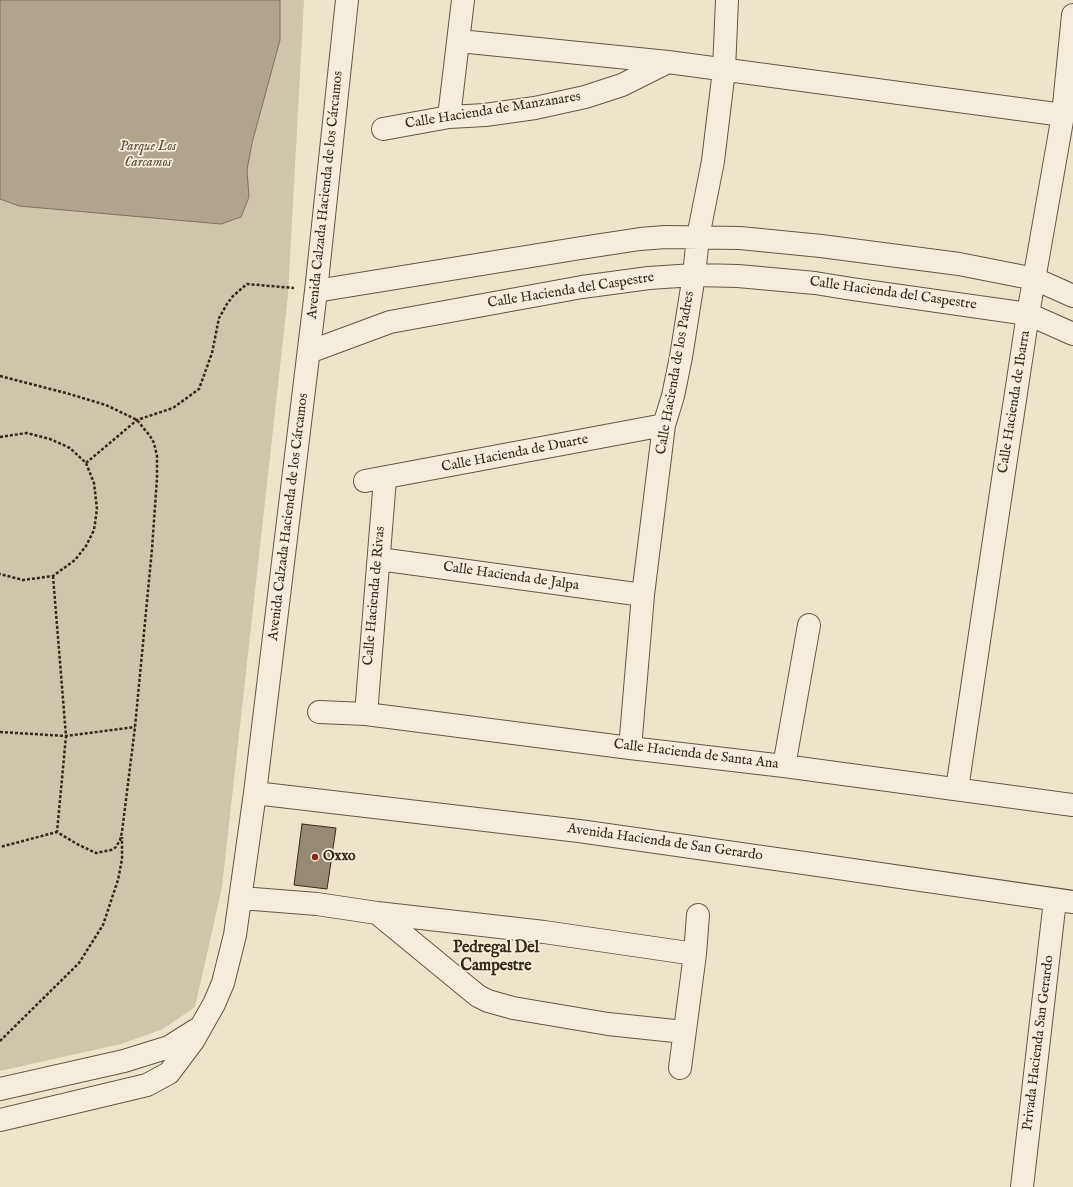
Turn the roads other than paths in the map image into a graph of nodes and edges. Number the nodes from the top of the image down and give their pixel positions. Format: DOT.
graph roads {
  1 [pos="347,0"];
  2 [pos="463,0"];
  3 [pos="727,0"];
  4 [pos="1073,15"];
  5 [pos="459,41"];
  6 [pos="668,62"];
  7 [pos="724,70"];
  8 [pos="1063,115"];
  9 [pos="449,117"];
  10 [pos="383,129"];
  11 [pos="698,237"];
  12 [pos="694,275"];
  13 [pos="1035,279"];
  14 [pos="316,290"];
  15 [pos="1073,296"];
  16 [pos="1028,314"];
  17 [pos="1073,334"];
  18 [pos="309,352"];
  19 [pos="664,425"];
  20 [pos="375,480"];
  21 [pos="379,559"];
  22 [pos="643,595"];
  23 [pos="809,625"];
  24 [pos="319,712"];
  25 [pos="366,714"];
  26 [pos="630,748"];
  27 [pos="784,766"];
  28 [pos="958,789"];
  29 [pos="255,793"];
  30 [pos="1073,805"];
  31 [pos="241,898"];
  32 [pos="1064,901"];
  33 [pos="376,913"];
  34 [pos="698,915"];
  35 [pos="695,954"];
  36 [pos="201,1027"];
  37 [pos="684,1032"];
  38 [pos="680,1068"];
  39 [pos="0,1089"];
  40 [pos="0,1120"];
  41 [pos="1022,1187"];
  1 -- 14 [label="street, Avenida Calzada Hacienda de los Cárcamos"];
  2 -- 5 [label="street"];
  3 -- 7 [label="street, Calle Hacienda de los Padres"];
  4 -- 8 [label="street, Calle Hacienda de Ibarra"];
  5 -- 6 [label="street"];
  5 -- 9 [label="street"];
  6 -- 7 [label="street"];
  6 -- 9 [label="street, Calle Hacienda de Manzanares"];
  7 -- 8 [label="street"];
  7 -- 11 [label="street, Calle Hacienda de los Padres"];
  8 -- 13 [label="street, Calle Hacienda de Ibarra"];
  9 -- 10 [label="street, Calle Hacienda de Manzanares"];
  11 -- 12 [label="street, Calle Hacienda de los Padres"];
  11 -- 13 [label="street"];
  11 -- 14 [label="street"];
  12 -- 16 [label="street, Calle Hacienda del Caspestre"];
  12 -- 18 [label="street, Calle Hacienda del Caspestre"];
  12 -- 19 [label="street, Calle Hacienda de los Padres"];
  13 -- 15 [label="street"];
  13 -- 16 [label="street, Calle Hacienda de Ibarra"];
  14 -- 18 [label="street, Avenida Calzada Hacienda de los Cárcamos"];
  16 -- 17 [label="street, Calle Hacienda del Caspestre"];
  16 -- 28 [label="street, Calle Hacienda de Ibarra"];
  18 -- 29 [label="street, Avenida Calzada Hacienda de los Cárcamos"];
  19 -- 20 [label="street, Calle Hacienda de Duarte"];
  19 -- 22 [label="street, Calle Hacienda de los Padres"];
  20 -- 21 [label="street, Calle Hacienda de Rivas"];
  21 -- 22 [label="street, Calle Hacienda de Jalpa"];
  21 -- 25 [label="street, Calle Hacienda de Rivas"];
  22 -- 26 [label="street, Calle Hacienda de los Padres"];
  23 -- 27 [label="street"];
  24 -- 25 [label="street, Calle Hacienda de Santa Ana"];
  25 -- 26 [label="street, Calle Hacienda de Santa Ana"];
  26 -- 27 [label="street, Calle Hacienda de Santa Ana"];
  27 -- 28 [label="street, Calle Hacienda de Santa Ana"];
  28 -- 30 [label="street, Calle Hacienda de Santa Ana"];
  29 -- 31 [label="street, Avenida Calzada Hacienda de los Cárcamos"];
  29 -- 32 [label="street, Avenida Hacienda de San Gerardo"];
  31 -- 33 [label="street"];
  31 -- 36 [label="street, Avenida Calzada Hacienda de los Cárcamos"];
  32 -- 41 [label="street, Privada Hacienda San Gerardo"];
  33 -- 35 [label="street"];
  33 -- 37 [label="street"];
  34 -- 35 [label="street"];
  35 -- 37 [label="street"];
  36 -- 39 [label="street, Avenida Calzada Hacienda de los Cárcamos"];
  36 -- 40 [label="street, Avenida Calzada Hacienda de los Cárcamos"];
  37 -- 38 [label="street"];
}
